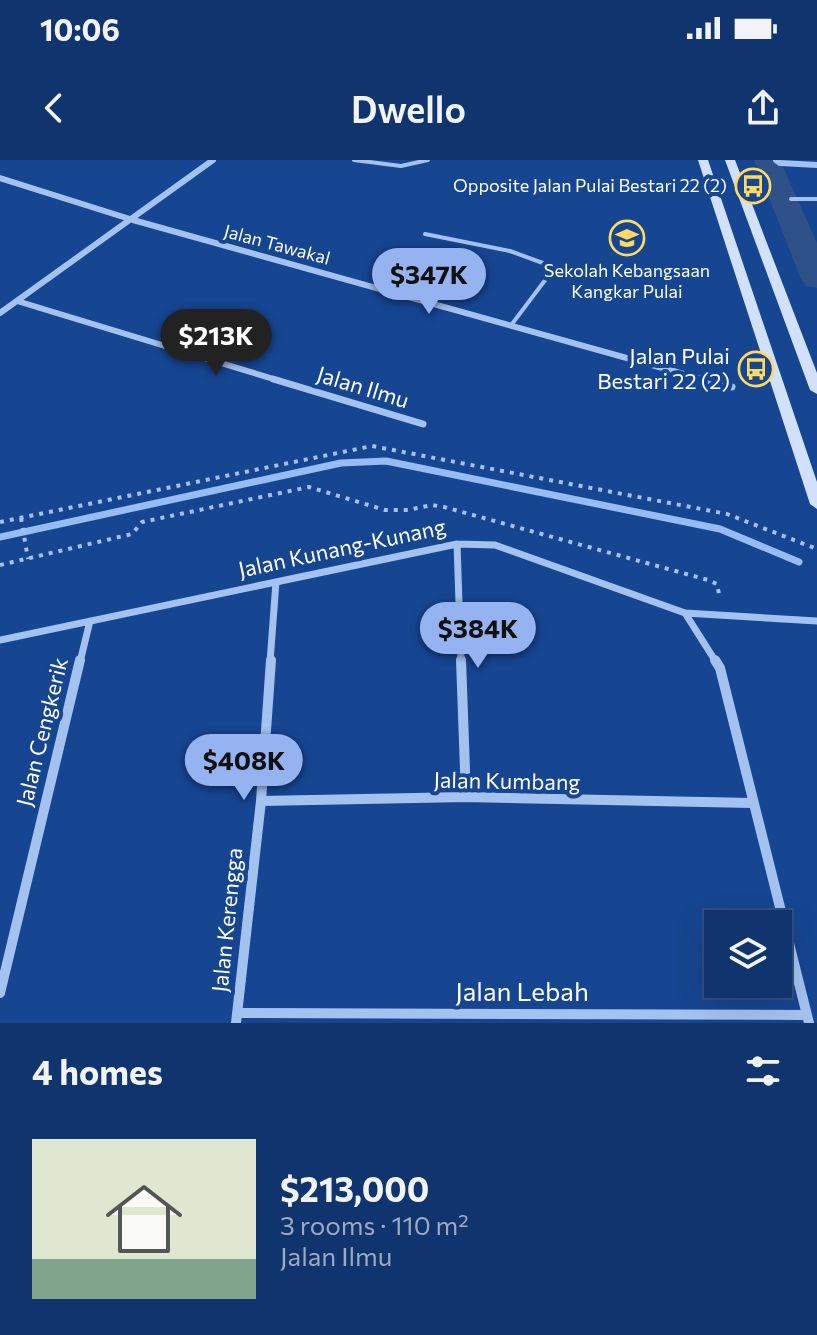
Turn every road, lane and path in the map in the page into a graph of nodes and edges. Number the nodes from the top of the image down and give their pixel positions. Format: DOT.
graph roads {
  1 [pos="213,160"];
  2 [pos="354,160"];
  3 [pos="428,160"];
  4 [pos="701,160"];
  5 [pos="730,160"];
  6 [pos="776,160"];
  7 [pos="817,165"];
  8 [pos="0,178"];
  9 [pos="791,199"];
  10 [pos="817,199"];
  11 [pos="133,220"];
  12 [pos="425,234"];
  13 [pos="17,301"];
  14 [pos="0,305"];
  15 [pos="8,307"];
  16 [pos="0,313"];
  17 [pos="512,324"];
  18 [pos="732,387"];
  19 [pos="817,390"];
  20 [pos="423,424"];
  21 [pos="817,504"];
  22 [pos="21,517"];
  23 [pos="0,522"];
  24 [pos="457,544"];
  25 [pos="817,549"];
  26 [pos="28,559"];
  27 [pos="0,565"];
  28 [pos="276,582"];
  29 [pos="685,613"];
  30 [pos="721,615"];
  31 [pos="90,621"];
  32 [pos="817,621"];
  33 [pos="0,640"];
  34 [pos="466,797"];
  35 [pos="261,801"];
  36 [pos="752,803"];
  37 [pos="0,993"];
  38 [pos="236,1018"];
  39 [pos="808,1019"];
  1 -- 11 [label="street"];
  2 -- 3 [label="lane"];
  4 -- 21 [label="main road"];
  5 -- 19 [label="main road"];
  6 -- 7 [label="street"];
  8 -- 11 [label="street, Jalan Tawakal"];
  9 -- 10 [label="lane"];
  11 -- 13 [label="street"];
  11 -- 17 [label="street, Jalan Tawakal"];
  12 -- 17 [label="lane"];
  13 -- 15 [label="street"];
  13 -- 20 [label="street, Jalan Ilmu"];
  14 -- 15 [label="street"];
  15 -- 16 [label="street"];
  17 -- 18 [label="street, Jalan Tawakal"];
  22 -- 23 [label="path"];
  22 -- 25 [label="path"];
  22 -- 26 [label="path"];
  24 -- 28 [label="street, Jalan Kunang-Kunang"];
  24 -- 29 [label="street, Jalan Kunang-Kunang"];
  24 -- 34 [label="street"];
  26 -- 27 [label="path"];
  26 -- 30 [label="path"];
  28 -- 31 [label="street, Jalan Kunang-Kunang"];
  28 -- 35 [label="street, Jalan Kerengga"];
  29 -- 30 [label="street, Jalan Kunang-Kunang"];
  29 -- 36 [label="street"];
  30 -- 32 [label="street, Jalan Kunang-Kunang"];
  31 -- 33 [label="street, Jalan Kunang-Kunang"];
  31 -- 37 [label="street, Jalan Cengkerik"];
  34 -- 35 [label="street, Jalan Kumbang"];
  34 -- 36 [label="street, Jalan Kumbang"];
  35 -- 38 [label="street, Jalan Kerengga"];
  36 -- 39 [label="street"];
  38 -- 39 [label="street, Jalan Lebah"];
}
